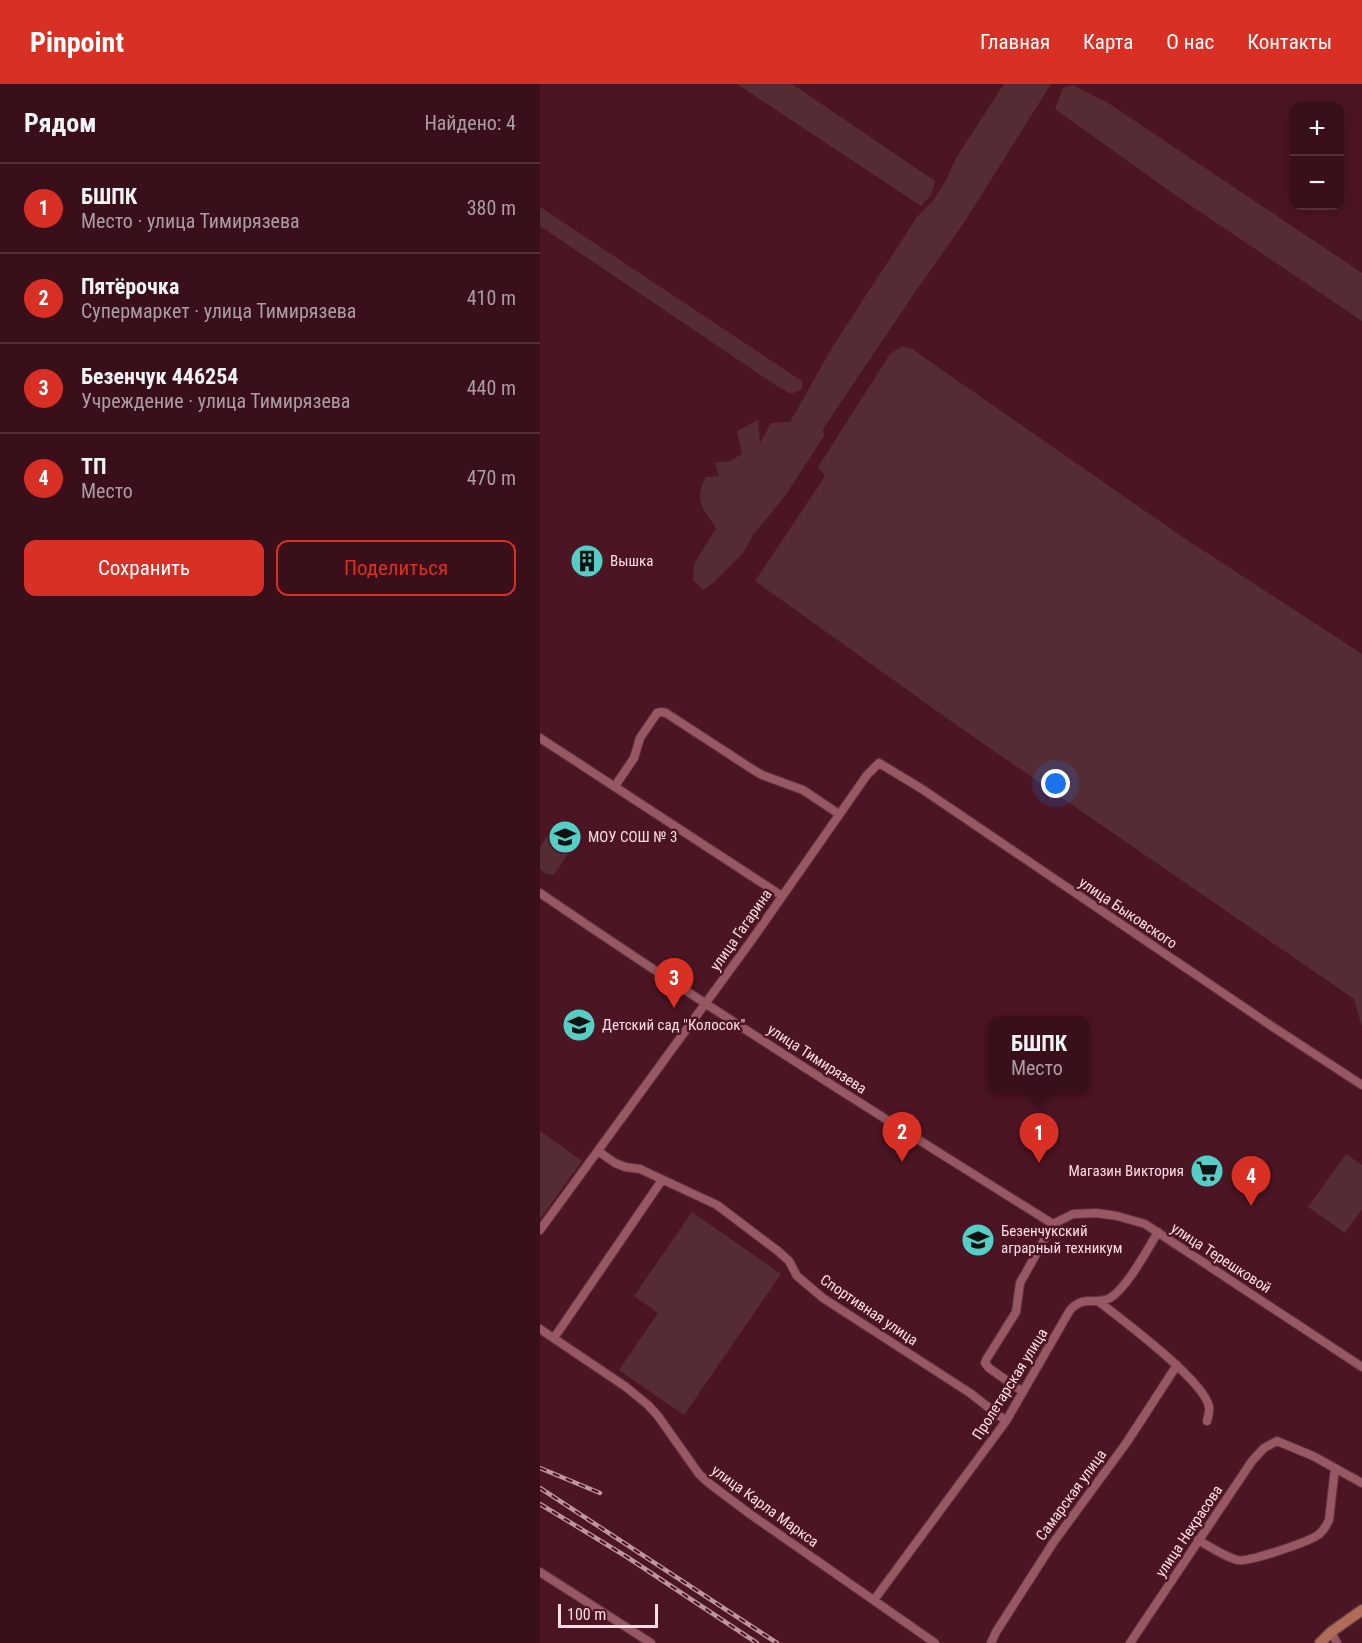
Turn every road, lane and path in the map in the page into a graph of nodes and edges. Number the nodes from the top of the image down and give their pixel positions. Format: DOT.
graph roads {
  1 [pos="540,738"];
  2 [pos="879,763"];
  3 [pos="615,786"];
  4 [pos="838,814"];
  5 [pos="540,893"];
  6 [pos="782,896"];
  7 [pos="706,1003"];
  8 [pos="1362,1085"];
  9 [pos="598,1151"];
  10 [pos="662,1180"];
  11 [pos="1053,1224"];
  12 [pos="540,1230"];
  13 [pos="1158,1232"];
  14 [pos="1098,1301"];
  15 [pos="540,1329"];
  16 [pos="554,1338"];
  17 [pos="1177,1365"];
  18 [pos="1362,1367"];
  19 [pos="1023,1392"];
  20 [pos="1006,1421"];
  21 [pos="1207,1421"];
  22 [pos="1335,1468"];
  23 [pos="1362,1483"];
  24 [pos="1198,1540"];
  25 [pos="540,1572"];
  26 [pos="874,1600"];
  27 [pos="1362,1610"];
  28 [pos="1331,1632"];
  29 [pos="651,1643"];
  30 [pos="935,1643"];
  31 [pos="991,1643"];
  32 [pos="1130,1643"];
  33 [pos="1320,1643"];
  34 [pos="1337,1643"];
  1 -- 3 [label="street"];
  2 -- 4 [label="street, улица Гагарина"];
  2 -- 8 [label="street, улица Быковского"];
  3 -- 4 [label="street"];
  3 -- 6 [label="street"];
  4 -- 6 [label="street, улица Гагарина"];
  5 -- 7 [label="street, улица Тимирязева"];
  6 -- 7 [label="street, улица Гагарина"];
  7 -- 9 [label="street, улица Гагарина"];
  7 -- 11 [label="street, улица Тимирязева"];
  9 -- 10 [label="street, Спортивная улица"];
  9 -- 12 [label="street, улица Гагарина"];
  10 -- 16 [label="street"];
  10 -- 20 [label="street, Спортивная улица"];
  11 -- 13 [label="street, улица Терешковой"];
  11 -- 19 [label="street"];
  13 -- 14 [label="street, Пролетарская улица"];
  13 -- 18 [label="street, улица Терешковой"];
  14 -- 17 [label="street"];
  14 -- 19 [label="street, Пролетарская улица"];
  15 -- 16 [label="street, улица Карла Маркса"];
  16 -- 26 [label="street, улица Карла Маркса"];
  17 -- 21 [label="street"];
  17 -- 31 [label="street, Самарская улица"];
  19 -- 20 [label="street, Пролетарская улица"];
  20 -- 26 [label="street, Пролетарская улица"];
  22 -- 23 [label="street"];
  22 -- 24 [label="street, улица Некрасова"];
  22 -- 24 [label="street"];
  24 -- 32 [label="street, улица Некрасова"];
  25 -- 29 [label="street"];
  26 -- 30 [label="street, улица Карла Маркса"];
  27 -- 28 [label="street"];
  28 -- 33 [label="street"];
  28 -- 34 [label="street"];
}
